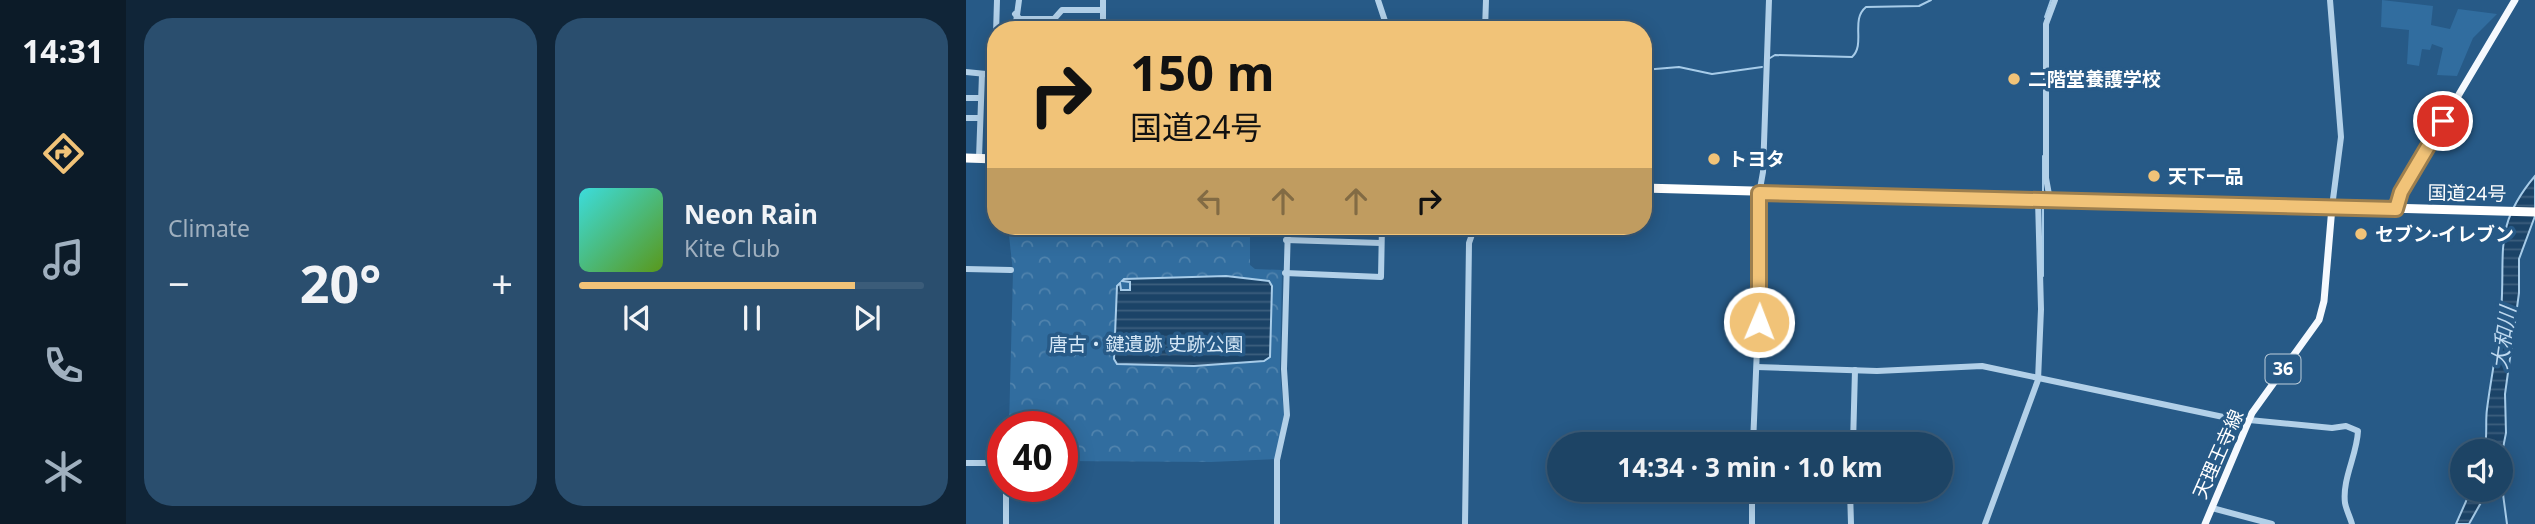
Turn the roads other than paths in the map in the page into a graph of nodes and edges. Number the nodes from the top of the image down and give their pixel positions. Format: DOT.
graph roads {
  1 [pos="997,0"];
  2 [pos="1019,0"];
  3 [pos="1103,0"];
  4 [pos="1378,0"];
  5 [pos="1486,0"];
  6 [pos="1769,0"];
  7 [pos="2055,0"];
  8 [pos="2330,0"];
  9 [pos="2515,0"];
  10 [pos="1102,10"];
  11 [pos="1016,14"];
  12 [pos="996,21"];
  13 [pos="1016,21"];
  14 [pos="1103,21"];
  15 [pos="1385,21"];
  16 [pos="1485,21"];
  17 [pos="966,72"];
  18 [pos="982,74"];
  19 [pos="987,74"];
  20 [pos="966,98"];
  21 [pos="981,98"];
  22 [pos="966,118"];
  23 [pos="980,118"];
  24 [pos="966,158"];
  25 [pos="979,158"];
  26 [pos="987,158"];
  27 [pos="1652,188"];
  28 [pos="1759,193"];
  29 [pos="2038,200"];
  30 [pos="2050,200"];
  31 [pos="2332,207"];
  32 [pos="2396,209"];
  33 [pos="2535,212"];
  34 [pos="1287,235"];
  35 [pos="1381,235"];
  36 [pos="1472,235"];
  37 [pos="1286,240"];
  38 [pos="1381,243"];
  39 [pos="966,269"];
  40 [pos="1011,270"];
  41 [pos="1285,273"];
  42 [pos="1757,367"];
  43 [pos="1855,370"];
  44 [pos="2038,380"];
  45 [pos="2248,421"];
  46 [pos="1754,432"];
  47 [pos="1853,432"];
  48 [pos="966,463"];
  49 [pos="987,463"];
  50 [pos="1006,502"];
  51 [pos="1752,502"];
  52 [pos="1850,502"];
  53 [pos="2212,508"];
  54 [pos="1006,524"];
  55 [pos="1277,524"];
  56 [pos="1465,524"];
  57 [pos="1752,524"];
  58 [pos="1851,524"];
  59 [pos="1985,524"];
  60 [pos="2204,524"];
  61 [pos="2272,524"];
  62 [pos="2352,524"];
  1 -- 12 [label="street"];
  2 -- 11 [label="street"];
  3 -- 10 [label="street"];
  4 -- 15 [label="street"];
  5 -- 16 [label="street"];
  6 -- 28 [label="street"];
  7 -- 30 [label="street"];
  8 -- 31 [label="street"];
  9 -- 32 [label="main road"];
  10 -- 11 [label="street"];
  10 -- 14 [label="street"];
  11 -- 13 [label="street"];
  17 -- 18 [label="street"];
  18 -- 19 [label="street"];
  18 -- 21 [label="street"];
  20 -- 21 [label="street"];
  21 -- 23 [label="street"];
  22 -- 23 [label="street"];
  23 -- 25 [label="street"];
  24 -- 25 [label="highway"];
  25 -- 26 [label="highway"];
  27 -- 28 [label="highway, 国道24号"];
  28 -- 29 [label="highway, 国道24号"];
  28 -- 42 [label="street"];
  29 -- 30 [label="highway, 国道24号"];
  29 -- 44 [label="street"];
  30 -- 31 [label="highway, 国道24号"];
  31 -- 32 [label="highway, 国道24号"];
  31 -- 45 [label="main road, 天理王寺線 / 36"];
  32 -- 33 [label="highway, 国道24号"];
  34 -- 37 [label="street"];
  35 -- 38 [label="street"];
  36 -- 56 [label="street"];
  37 -- 38 [label="street"];
  37 -- 41 [label="street"];
  38 -- 41 [label="street"];
  39 -- 40 [label="street"];
  41 -- 55 [label="street"];
  42 -- 43 [label="street"];
  42 -- 46 [label="street"];
  43 -- 44 [label="street"];
  43 -- 47 [label="street"];
  44 -- 45 [label="street"];
  44 -- 59 [label="street"];
  45 -- 53 [label="main road, 天理王寺線 / 36"];
  45 -- 62 [label="street"];
  48 -- 49 [label="street"];
  50 -- 54 [label="street"];
  51 -- 57 [label="street"];
  52 -- 58 [label="street"];
  53 -- 60 [label="main road, 天理王寺線 / 36"];
  53 -- 61 [label="street"];
}
